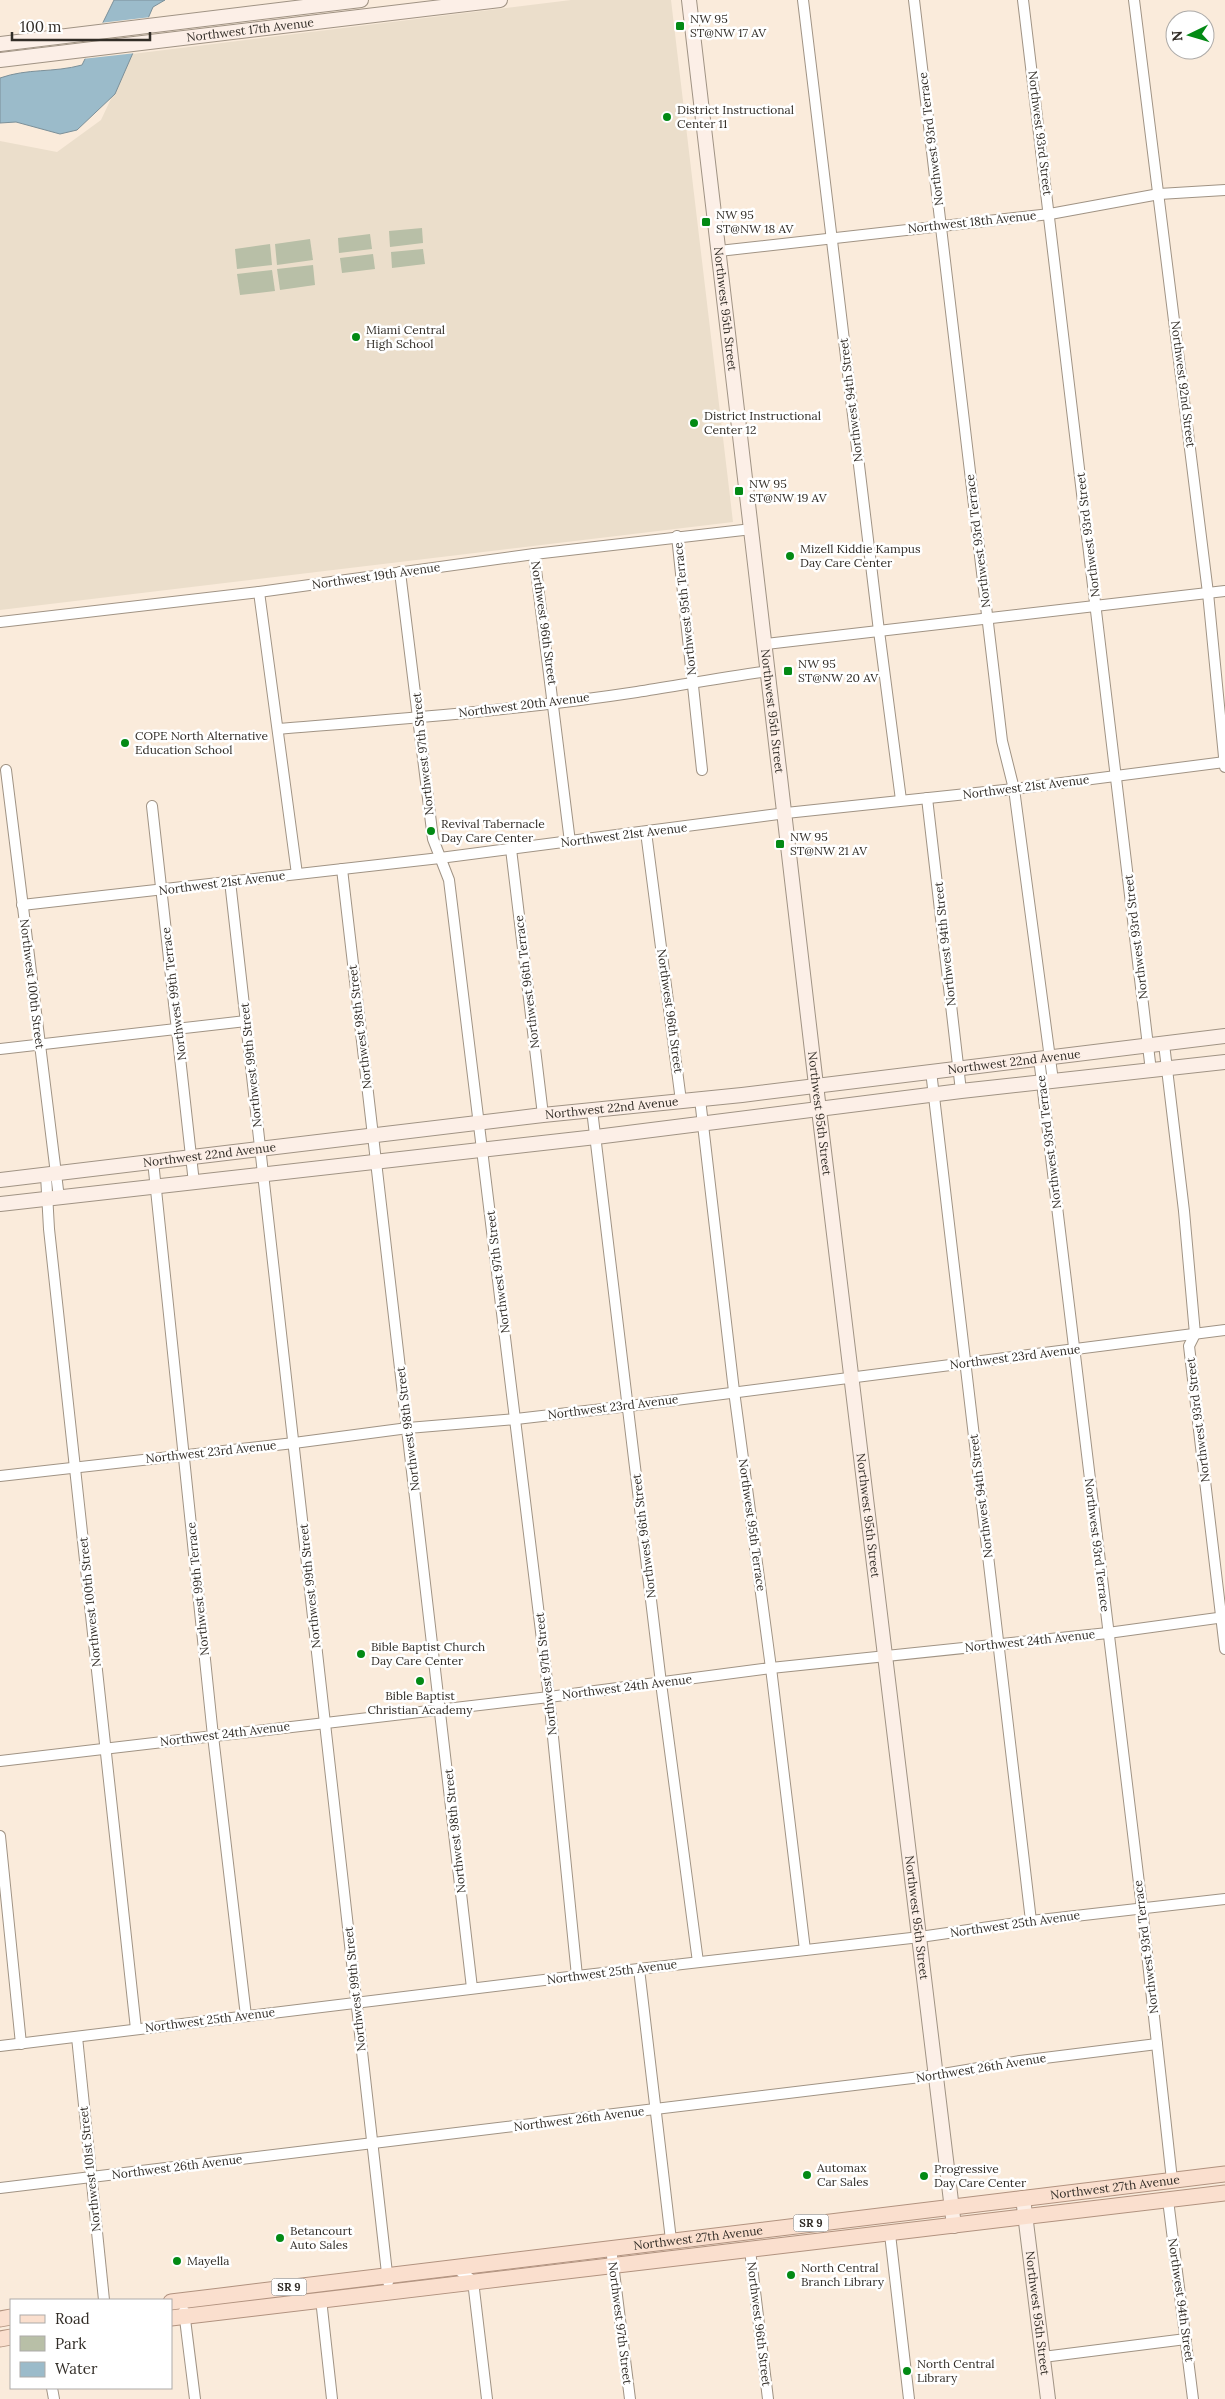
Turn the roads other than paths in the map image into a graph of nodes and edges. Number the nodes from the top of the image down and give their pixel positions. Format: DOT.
graph roads {
  1 [pos="360,0"];
  2 [pos="500,0"];
  3 [pos="689,0"];
  4 [pos="803,0"];
  5 [pos="914,0"];
  6 [pos="1023,0"];
  7 [pos="1134,0"];
  8 [pos="431,4"];
  9 [pos="360,16"];
  10 [pos="0,44"];
  11 [pos="0,60"];
  12 [pos="1225,190"];
  13 [pos="1159,194"];
  14 [pos="1050,214"];
  15 [pos="941,224"];
  16 [pos="830,237"];
  17 [pos="719,251"];
  18 [pos="752,529"];
  19 [pos="677,536"];
  20 [pos="534,554"];
  21 [pos="400,572"];
  22 [pos="1225,591"];
  23 [pos="259,592"];
  24 [pos="1208,593"];
  25 [pos="1096,606"];
  26 [pos="988,618"];
  27 [pos="0,622"];
  28 [pos="879,630"];
  29 [pos="766,644"];
  30 [pos="769,671"];
  31 [pos="692,682"];
  32 [pos="554,702"];
  33 [pos="419,717"];
  34 [pos="278,729"];
  35 [pos="1225,764"];
  36 [pos="6,770"];
  37 [pos="702,770"];
  38 [pos="1116,776"];
  39 [pos="1014,789"];
  40 [pos="927,798"];
  41 [pos="901,800"];
  42 [pos="152,806"];
  43 [pos="786,813"];
  44 [pos="646,832"];
  45 [pos="570,842"];
  46 [pos="511,849"];
  47 [pos="440,858"];
  48 [pos="342,869"];
  49 [pos="297,874"];
  50 [pos="230,882"];
  51 [pos="162,889"];
  52 [pos="22,905"];
  53 [pos="246,1021"];
  54 [pos="179,1028"];
  55 [pos="1225,1036"];
  56 [pos="1164,1044"];
  57 [pos="40,1045"];
  58 [pos="1148,1045"];
  59 [pos="0,1049"];
  60 [pos="1045,1058"];
  61 [pos="1225,1062"];
  62 [pos="958,1068"];
  63 [pos="1167,1069"];
  64 [pos="931,1071"];
  65 [pos="1151,1071"];
  66 [pos="1047,1081"];
  67 [pos="816,1085"];
  68 [pos="961,1091"];
  69 [pos="934,1094"];
  70 [pos="700,1099"];
  71 [pos="681,1101"];
  72 [pos="592,1110"];
  73 [pos="819,1110"];
  74 [pos="543,1115"];
  75 [pos="480,1123"];
  76 [pos="705,1124"];
  77 [pos="372,1135"];
  78 [pos="596,1137"];
  79 [pos="260,1149"];
  80 [pos="483,1149"];
  81 [pos="191,1157"];
  82 [pos="153,1162"];
  83 [pos="376,1162"];
  84 [pos="51,1174"];
  85 [pos="263,1175"];
  86 [pos="0,1180"];
  87 [pos="194,1182"];
  88 [pos="156,1188"];
  89 [pos="53,1198"];
  90 [pos="0,1204"];
  91 [pos="1225,1330"];
  92 [pos="1195,1334"];
  93 [pos="1073,1350"];
  94 [pos="964,1362"];
  95 [pos="853,1376"];
  96 [pos="734,1391"];
  97 [pos="629,1406"];
  98 [pos="516,1419"];
  99 [pos="408,1428"];
  100 [pos="294,1443"];
  101 [pos="184,1455"];
  102 [pos="76,1468"];
  103 [pos="0,1476"];
  104 [pos="1223,1618"];
  105 [pos="1108,1633"];
  106 [pos="999,1645"];
  107 [pos="1225,1649"];
  108 [pos="886,1655"];
  109 [pos="772,1668"];
  110 [pos="661,1682"];
  111 [pos="549,1697"];
  112 [pos="441,1709"];
  113 [pos="325,1723"];
  114 [pos="213,1736"];
  115 [pos="106,1748"];
  116 [pos="0,1761"];
  117 [pos="0,1836"];
  118 [pos="1225,1899"];
  119 [pos="1142,1908"];
  120 [pos="1031,1921"];
  121 [pos="920,1937"];
  122 [pos="805,1950"];
  123 [pos="698,1962"];
  124 [pos="639,1969"];
  125 [pos="577,1976"];
  126 [pos="472,1988"];
  127 [pos="357,2002"];
  128 [pos="246,2016"];
  129 [pos="136,2029"];
  130 [pos="77,2037"];
  131 [pos="21,2044"];
  132 [pos="1157,2044"];
  133 [pos="0,2046"];
  134 [pos="937,2075"];
  135 [pos="655,2110"];
  136 [pos="372,2143"];
  137 [pos="1225,2174"];
  138 [pos="90,2178"];
  139 [pos="1172,2180"];
  140 [pos="1225,2182"];
  141 [pos="1141,2184"];
  142 [pos="0,2188"];
  143 [pos="1225,2193"];
  144 [pos="1023,2198"];
  145 [pos="1168,2200"];
  146 [pos="951,2206"];
  147 [pos="1025,2218"];
  148 [pos="954,2226"];
  149 [pos="890,2234"];
  150 [pos="671,2240"];
  151 [pos="611,2248"];
  152 [pos="750,2250"];
  153 [pos="613,2265"];
  154 [pos="454,2266"];
  155 [pos="388,2275"];
  156 [pos="473,2281"];
  157 [pos="389,2291"];
  158 [pos="104,2299"];
  159 [pos="320,2300"];
  160 [pos="177,2301"];
  161 [pos="178,2317"];
  162 [pos="1186,2339"];
  163 [pos="1042,2357"];
  164 [pos="195,2399"];
  165 [pos="332,2399"];
  166 [pos="488,2399"];
  167 [pos="630,2399"];
  168 [pos="768,2399"];
  169 [pos="909,2399"];
  170 [pos="1048,2399"];
  171 [pos="1194,2399"];
  1 -- 9 [label="main road"];
  1 -- 10 [label="main road, Northwest 17th Avenue"];
  2 -- 8 [label="main road, Northwest 17th Avenue"];
  3 -- 17 [label="main road, Northwest 95th Street"];
  4 -- 16 [label="street, Northwest 94th Street"];
  5 -- 15 [label="street, Northwest 93rd Terrace"];
  6 -- 14 [label="street, Northwest 93rd Street"];
  7 -- 13 [label="street, Northwest 92nd Street"];
  8 -- 9 [label="main road, Northwest 17th Avenue"];
  9 -- 11 [label="main road, Northwest 17th Avenue"];
  12 -- 13 [label="street, Northwest 18th Avenue"];
  13 -- 14 [label="street, Northwest 18th Avenue"];
  13 -- 24 [label="street, Northwest 92nd Street"];
  14 -- 15 [label="street, Northwest 18th Avenue"];
  14 -- 25 [label="street, Northwest 93rd Street"];
  15 -- 16 [label="street, Northwest 18th Avenue"];
  15 -- 26 [label="street, Northwest 93rd Terrace"];
  16 -- 17 [label="street, Northwest 18th Avenue"];
  16 -- 28 [label="street, Northwest 94th Street"];
  17 -- 18 [label="main road, Northwest 95th Street"];
  18 -- 19 [label="street, Northwest 19th Avenue"];
  18 -- 29 [label="main road, Northwest 95th Street"];
  19 -- 20 [label="street, Northwest 19th Avenue"];
  19 -- 31 [label="street, Northwest 95th Terrace"];
  20 -- 21 [label="street, Northwest 19th Avenue"];
  20 -- 32 [label="street, Northwest 96th Street"];
  21 -- 23 [label="street, Northwest 19th Avenue"];
  21 -- 33 [label="street, Northwest 97th Street"];
  22 -- 24 [label="street"];
  23 -- 27 [label="street, Northwest 19th Avenue"];
  23 -- 34 [label="street"];
  24 -- 25 [label="street"];
  24 -- 35 [label="street, Northwest 92nd Street"];
  25 -- 26 [label="street"];
  25 -- 38 [label="street, Northwest 93rd Street"];
  26 -- 28 [label="street"];
  26 -- 39 [label="street, Northwest 93rd Terrace"];
  28 -- 29 [label="street"];
  28 -- 41 [label="street, Northwest 94th Street"];
  29 -- 30 [label="main road, Northwest 95th Street"];
  30 -- 31 [label="street, Northwest 20th Avenue"];
  30 -- 43 [label="main road, Northwest 95th Street"];
  31 -- 32 [label="street, Northwest 20th Avenue"];
  31 -- 37 [label="street, Northwest 95th Terrace"];
  32 -- 33 [label="street, Northwest 20th Avenue"];
  32 -- 45 [label="street, Northwest 96th Street"];
  33 -- 34 [label="street, Northwest 20th Avenue"];
  33 -- 47 [label="street, Northwest 97th Street"];
  34 -- 49 [label="street"];
  35 -- 38 [label="street, Northwest 21st Avenue"];
  36 -- 52 [label="street, Northwest 100th Street"];
  38 -- 39 [label="street, Northwest 21st Avenue"];
  38 -- 58 [label="street, Northwest 93rd Street"];
  39 -- 40 [label="street, Northwest 21st Avenue"];
  39 -- 60 [label="street, Northwest 93rd Terrace"];
  40 -- 41 [label="street, Northwest 21st Avenue"];
  40 -- 62 [label="street, Northwest 94th Street"];
  41 -- 43 [label="street, Northwest 21st Avenue"];
  42 -- 51 [label="street, Northwest 99th Terrace"];
  43 -- 44 [label="street, Northwest 21st Avenue"];
  43 -- 67 [label="main road, Northwest 95th Street"];
  44 -- 45 [label="street, Northwest 21st Avenue"];
  44 -- 71 [label="street, Northwest 96th Street"];
  45 -- 46 [label="street, Northwest 21st Avenue"];
  46 -- 47 [label="street, Northwest 21st Avenue"];
  46 -- 74 [label="street, Northwest 96th Terrace"];
  47 -- 48 [label="street, Northwest 21st Avenue"];
  47 -- 75 [label="street, Northwest 97th Street"];
  48 -- 49 [label="street, Northwest 21st Avenue"];
  48 -- 77 [label="street, Northwest 98th Street"];
  49 -- 50 [label="street, Northwest 21st Avenue"];
  50 -- 51 [label="street, Northwest 21st Avenue"];
  50 -- 53 [label="street, Northwest 99th Street"];
  51 -- 52 [label="street, Northwest 21st Avenue"];
  51 -- 54 [label="street, Northwest 99th Terrace"];
  52 -- 57 [label="street, Northwest 100th Street"];
  53 -- 54 [label="street"];
  53 -- 79 [label="street, Northwest 99th Street"];
  54 -- 57 [label="street"];
  54 -- 81 [label="street, Northwest 99th Terrace"];
  55 -- 56 [label="main road, Northwest 22nd Avenue"];
  56 -- 58 [label="main road, Northwest 22nd Avenue"];
  56 -- 63 [label="street, Northwest 93rd Street"];
  57 -- 59 [label="street"];
  57 -- 84 [label="street, Northwest 100th Street"];
  58 -- 60 [label="main road, Northwest 22nd Avenue"];
  58 -- 65 [label="street, Northwest 93rd Street"];
  60 -- 62 [label="main road, Northwest 22nd Avenue"];
  60 -- 66 [label="street, Northwest 93rd Terrace"];
  61 -- 63 [label="main road, Northwest 22nd Avenue"];
  62 -- 64 [label="main road, Northwest 22nd Avenue"];
  62 -- 68 [label="street, Northwest 94th Street"];
  63 -- 65 [label="main road, Northwest 22nd Avenue"];
  63 -- 92 [label="street, Northwest 93rd Street"];
  64 -- 67 [label="main road, Northwest 22nd Avenue"];
  64 -- 69 [label="street, Northwest 94th Street"];
  65 -- 66 [label="main road, Northwest 22nd Avenue"];
  66 -- 68 [label="main road, Northwest 22nd Avenue"];
  66 -- 93 [label="street, Northwest 93rd Terrace"];
  67 -- 70 [label="main road, Northwest 22nd Avenue"];
  67 -- 73 [label="main road, Northwest 95th Street"];
  68 -- 69 [label="main road, Northwest 22nd Avenue"];
  69 -- 73 [label="main road, Northwest 22nd Avenue"];
  69 -- 94 [label="street, Northwest 94th Street"];
  70 -- 71 [label="main road, Northwest 22nd Avenue"];
  70 -- 76 [label="street, Northwest 95th Terrace"];
  71 -- 72 [label="main road, Northwest 22nd Avenue"];
  72 -- 74 [label="main road, Northwest 22nd Avenue"];
  72 -- 78 [label="street, Northwest 96th Street"];
  73 -- 76 [label="main road, Northwest 22nd Avenue"];
  73 -- 95 [label="main road, Northwest 95th Street"];
  74 -- 75 [label="main road, Northwest 22nd Avenue"];
  75 -- 77 [label="main road, Northwest 22nd Avenue"];
  75 -- 80 [label="street, Northwest 97th Street"];
  76 -- 78 [label="main road, Northwest 22nd Avenue"];
  76 -- 96 [label="street, Northwest 95th Terrace"];
  77 -- 79 [label="main road, Northwest 22nd Avenue"];
  77 -- 83 [label="street, Northwest 98th Street"];
  78 -- 80 [label="main road, Northwest 22nd Avenue"];
  78 -- 97 [label="street, Northwest 96th Street"];
  79 -- 81 [label="main road, Northwest 22nd Avenue"];
  79 -- 85 [label="street, Northwest 99th Street"];
  80 -- 83 [label="main road, Northwest 22nd Avenue"];
  80 -- 98 [label="street, Northwest 97th Street"];
  81 -- 82 [label="main road, Northwest 22nd Avenue"];
  81 -- 87 [label="street, Northwest 99th Terrace"];
  82 -- 84 [label="main road, Northwest 22nd Avenue"];
  82 -- 88 [label="street, Northwest 99th Terrace"];
  83 -- 85 [label="main road, Northwest 22nd Avenue"];
  83 -- 99 [label="street, Northwest 98th Street"];
  84 -- 86 [label="main road, Northwest 22nd Avenue"];
  84 -- 89 [label="street, Northwest 100th Street"];
  85 -- 87 [label="main road, Northwest 22nd Avenue"];
  85 -- 100 [label="street, Northwest 99th Street"];
  87 -- 88 [label="main road, Northwest 22nd Avenue"];
  88 -- 89 [label="main road, Northwest 22nd Avenue"];
  88 -- 101 [label="street, Northwest 99th Terrace"];
  89 -- 90 [label="main road, Northwest 22nd Avenue"];
  89 -- 102 [label="street, Northwest 100th Street"];
  91 -- 92 [label="street, Northwest 23rd Avenue"];
  92 -- 93 [label="street, Northwest 23rd Avenue"];
  92 -- 104 [label="street, Northwest 93rd Street"];
  93 -- 94 [label="street, Northwest 23rd Avenue"];
  93 -- 105 [label="street, Northwest 93rd Terrace"];
  94 -- 95 [label="street, Northwest 23rd Avenue"];
  94 -- 106 [label="street, Northwest 94th Street"];
  95 -- 96 [label="street, Northwest 23rd Avenue"];
  95 -- 108 [label="main road, Northwest 95th Street"];
  96 -- 97 [label="street, Northwest 23rd Avenue"];
  96 -- 109 [label="street, Northwest 95th Terrace"];
  97 -- 98 [label="street, Northwest 23rd Avenue"];
  97 -- 110 [label="street, Northwest 96th Street"];
  98 -- 99 [label="street, Northwest 23rd Avenue"];
  98 -- 111 [label="street, Northwest 97th Street"];
  99 -- 100 [label="street, Northwest 23rd Avenue"];
  99 -- 112 [label="street, Northwest 98th Street"];
  100 -- 101 [label="street, Northwest 23rd Avenue"];
  100 -- 113 [label="street, Northwest 99th Street"];
  101 -- 102 [label="street, Northwest 23rd Avenue"];
  101 -- 114 [label="street, Northwest 99th Terrace"];
  102 -- 103 [label="street, Northwest 23rd Avenue"];
  102 -- 115 [label="street, Northwest 100th Street"];
  104 -- 105 [label="street, Northwest 24th Avenue"];
  104 -- 107 [label="street, Northwest 93rd Street"];
  105 -- 106 [label="street, Northwest 24th Avenue"];
  105 -- 119 [label="street, Northwest 93rd Terrace"];
  106 -- 108 [label="street, Northwest 24th Avenue"];
  106 -- 120 [label="street, Northwest 94th Street"];
  108 -- 109 [label="street, Northwest 24th Avenue"];
  108 -- 121 [label="main road, Northwest 95th Street"];
  109 -- 110 [label="street, Northwest 24th Avenue"];
  109 -- 122 [label="street, Northwest 95th Terrace"];
  110 -- 111 [label="street, Northwest 24th Avenue"];
  110 -- 123 [label="street, Northwest 96th Street"];
  111 -- 112 [label="street, Northwest 24th Avenue"];
  111 -- 125 [label="street, Northwest 97th Street"];
  112 -- 113 [label="street, Northwest 24th Avenue"];
  112 -- 126 [label="street, Northwest 98th Street"];
  113 -- 114 [label="street, Northwest 24th Avenue"];
  113 -- 127 [label="street, Northwest 99th Street"];
  114 -- 115 [label="street, Northwest 24th Avenue"];
  114 -- 128 [label="street, Northwest 99th Terrace"];
  115 -- 116 [label="street, Northwest 24th Avenue"];
  115 -- 129 [label="street, Northwest 100th Street"];
  117 -- 131 [label="street"];
  118 -- 119 [label="street, Northwest 25th Avenue"];
  119 -- 120 [label="street, Northwest 25th Avenue"];
  119 -- 132 [label="street, Northwest 93rd Terrace"];
  120 -- 121 [label="street, Northwest 25th Avenue"];
  121 -- 122 [label="street, Northwest 25th Avenue"];
  121 -- 134 [label="main road, Northwest 95th Street"];
  122 -- 123 [label="street, Northwest 25th Avenue"];
  123 -- 124 [label="street, Northwest 25th Avenue"];
  124 -- 125 [label="street, Northwest 25th Avenue"];
  124 -- 135 [label="street"];
  125 -- 126 [label="street, Northwest 25th Avenue"];
  126 -- 127 [label="street, Northwest 25th Avenue"];
  127 -- 128 [label="street, Northwest 25th Avenue"];
  127 -- 136 [label="street, Northwest 99th Street"];
  128 -- 129 [label="street, Northwest 25th Avenue"];
  129 -- 130 [label="street, Northwest 25th Avenue"];
  130 -- 131 [label="street, Northwest 25th Avenue"];
  130 -- 138 [label="street, Northwest 101st Street"];
  131 -- 133 [label="street, Northwest 25th Avenue"];
  132 -- 134 [label="street, Northwest 26th Avenue"];
  132 -- 139 [label="street, Northwest 93rd Terrace"];
  134 -- 135 [label="street, Northwest 26th Avenue"];
  134 -- 146 [label="main road, Northwest 95th Street"];
  135 -- 136 [label="street, Northwest 26th Avenue"];
  135 -- 150 [label="street"];
  136 -- 138 [label="street, Northwest 26th Avenue"];
  136 -- 155 [label="street, Northwest 99th Street"];
  137 -- 139 [label="main road, Northwest 27th Avenue / SR 9"];
  138 -- 142 [label="street, Northwest 26th Avenue"];
  138 -- 158 [label="street, Northwest 101st Street"];
  139 -- 141 [label="main road, Northwest 27th Avenue / SR 9"];
  140 -- 145 [label="main road"];
  141 -- 144 [label="main road, Northwest 27th Avenue / SR 9"];
  141 -- 145 [label="main road"];
  143 -- 145 [label="main road, Northwest 27th Avenue / SR 9"];
  144 -- 146 [label="main road, Northwest 27th Avenue / SR 9"];
  144 -- 147 [label="main road, Northwest 95th Street"];
  145 -- 147 [label="main road, Northwest 27th Avenue / SR 9"];
  145 -- 162 [label="street, Northwest 94th Street"];
  146 -- 148 [label="main road, Northwest 95th Street"];
  146 -- 150 [label="main road, Northwest 27th Avenue / SR 9"];
  147 -- 148 [label="main road, Northwest 27th Avenue / SR 9"];
  147 -- 163 [label="main road, Northwest 95th Street"];
  148 -- 149 [label="main road, Northwest 27th Avenue / SR 9"];
  149 -- 152 [label="main road, Northwest 27th Avenue / SR 9"];
  149 -- 169 [label="street"];
  150 -- 151 [label="main road, Northwest 27th Avenue / SR 9"];
  151 -- 153 [label="street, Northwest 97th Street"];
  151 -- 154 [label="main road, Northwest 27th Avenue / SR 9"];
  152 -- 153 [label="main road, Northwest 27th Avenue / SR 9"];
  152 -- 168 [label="street, Northwest 96th Street"];
  153 -- 156 [label="main road, Northwest 27th Avenue / SR 9"];
  153 -- 167 [label="street, Northwest 97th Street"];
  154 -- 155 [label="main road, Northwest 27th Avenue / SR 9"];
  154 -- 156 [label="street"];
  155 -- 157 [label="street, Northwest 99th Street"];
  155 -- 160 [label="main road, Northwest 27th Avenue / SR 9"];
  156 -- 157 [label="main road, Northwest 27th Avenue / SR 9"];
  156 -- 166 [label="street"];
  157 -- 159 [label="main road, Northwest 27th Avenue / SR 9"];
  159 -- 161 [label="main road, Northwest 27th Avenue / SR 9"];
  159 -- 165 [label="street"];
  160 -- 161 [label="street"];
  161 -- 164 [label="street"];
  162 -- 163 [label="street"];
  162 -- 171 [label="street, Northwest 94th Street"];
  163 -- 170 [label="main road, Northwest 95th Street"];
}
